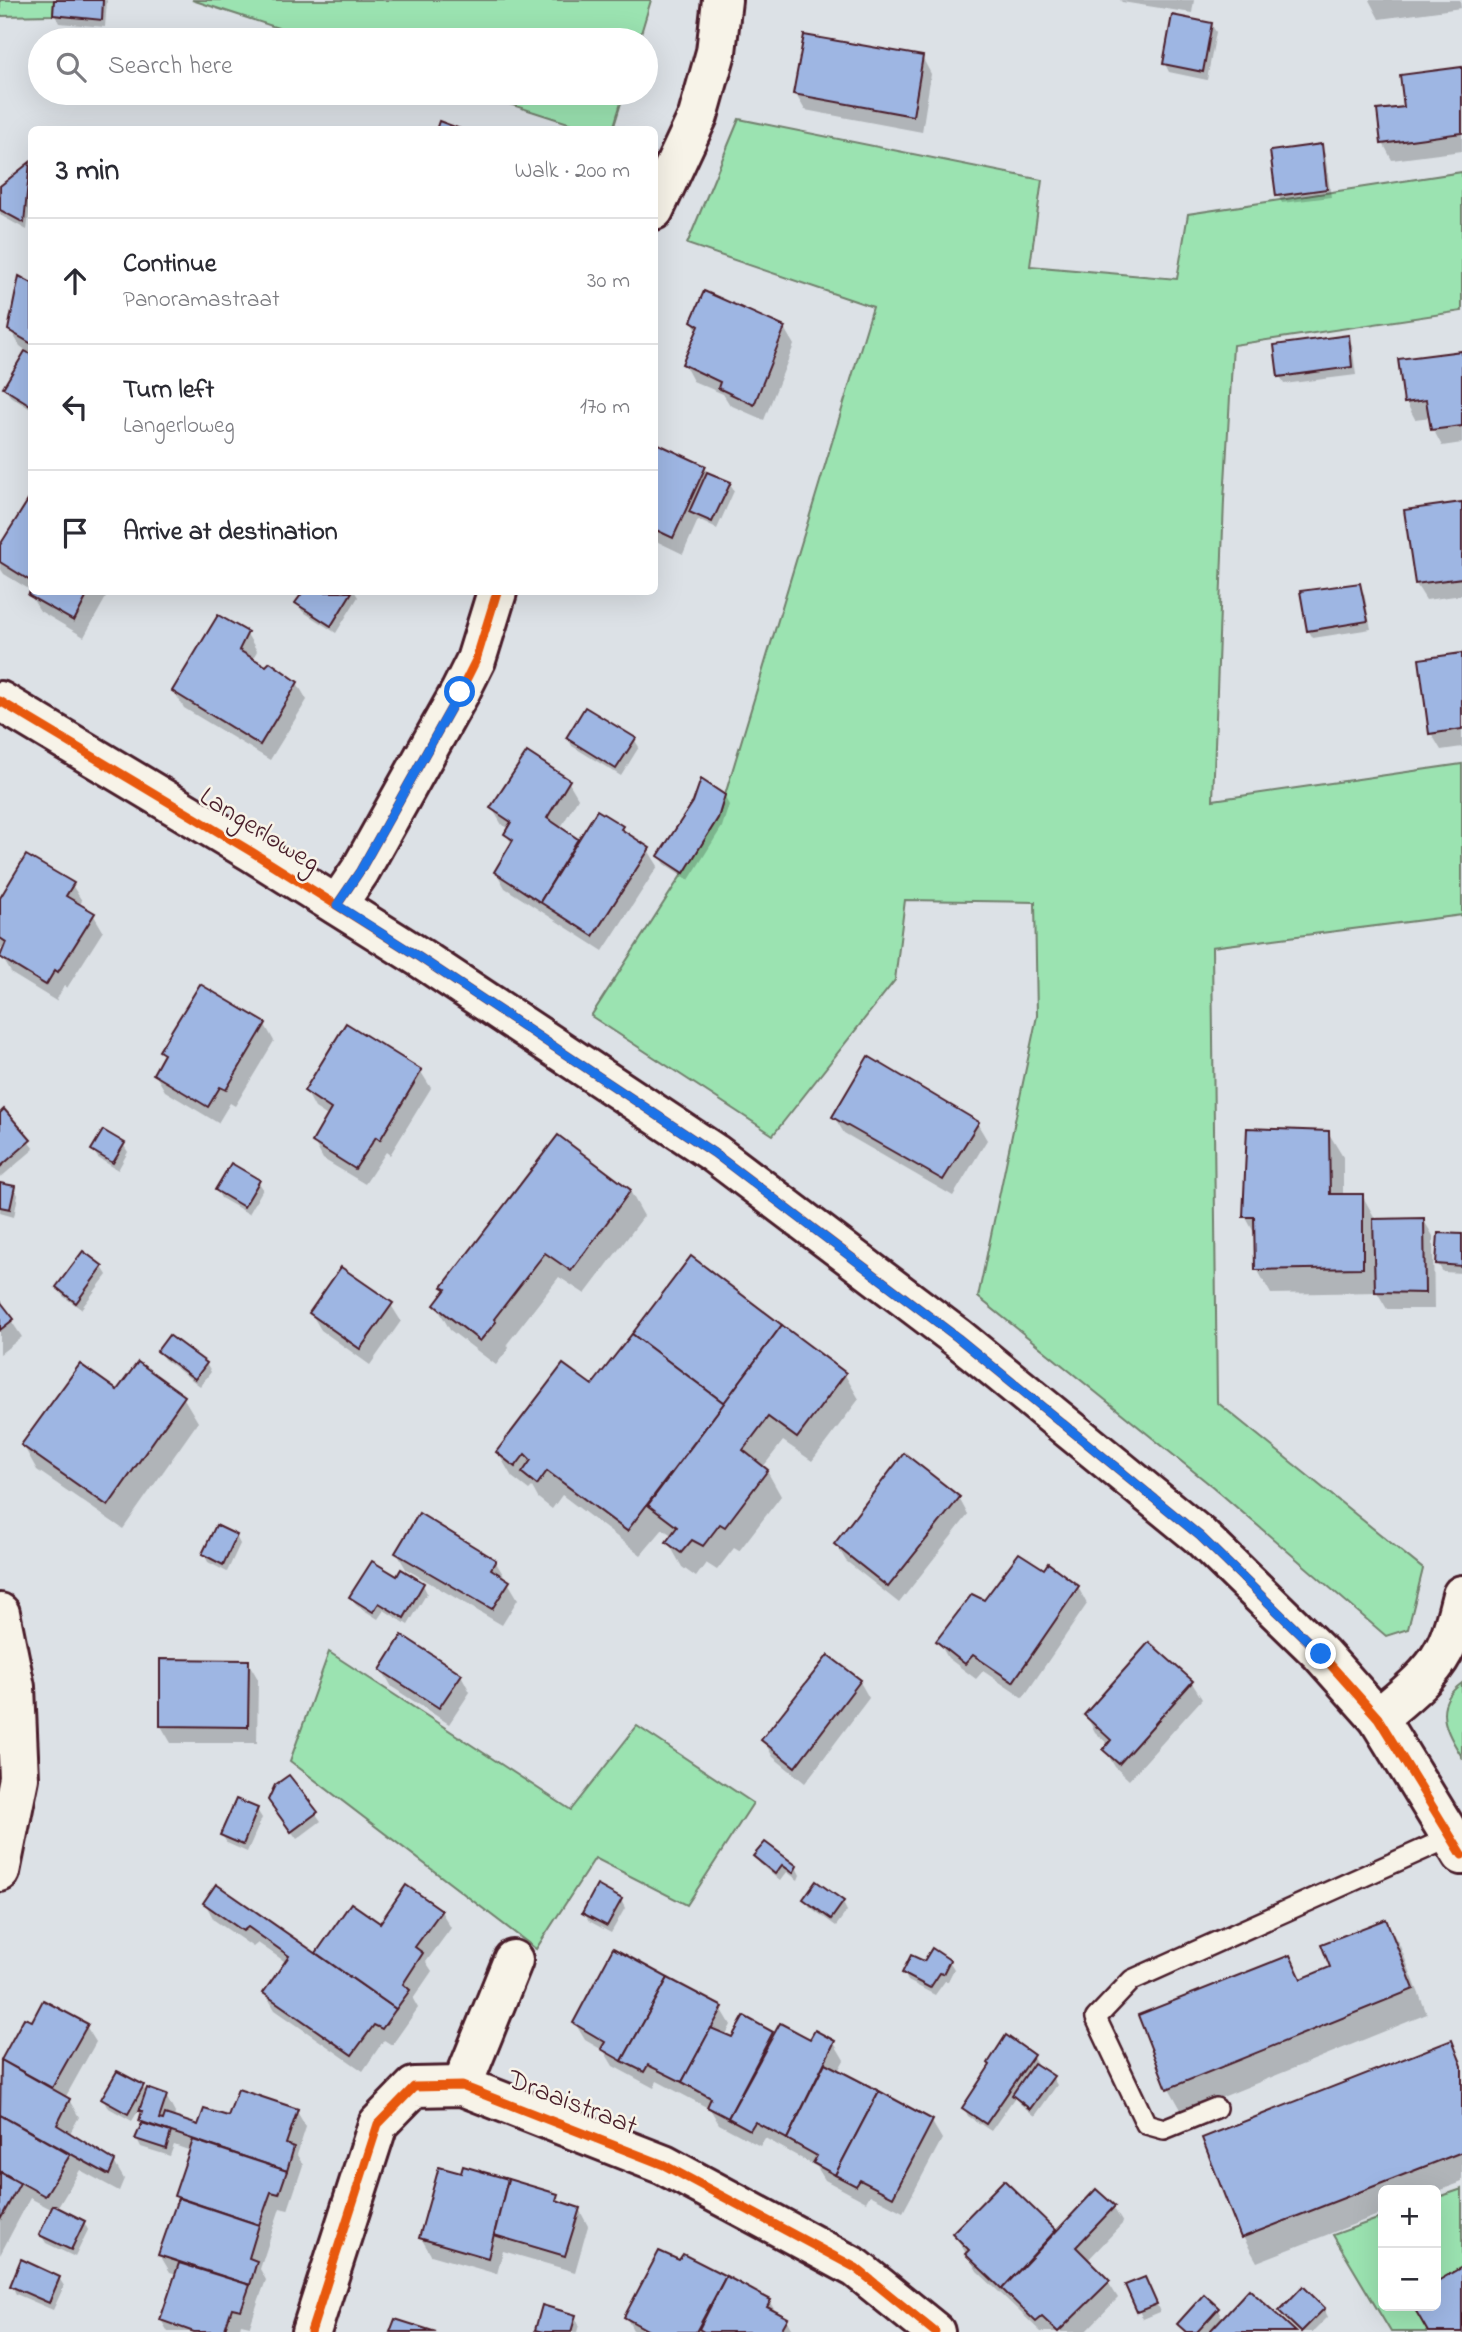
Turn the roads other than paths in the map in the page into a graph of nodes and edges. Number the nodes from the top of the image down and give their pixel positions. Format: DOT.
graph roads {
  1 [pos="722,0"];
  2 [pos="658,201"];
  3 [pos="496,595"];
  4 [pos="0,701"];
  5 [pos="337,905"];
  6 [pos="1462,1595"];
  7 [pos="0,1612"];
  8 [pos="1378,1718"];
  9 [pos="1456,1846"];
  10 [pos="0,1872"];
  11 [pos="513,1960"];
  12 [pos="462,2086"];
  13 [pos="1216,2108"];
  14 [pos="312,2332"];
  15 [pos="934,2332"];
  1 -- 2 [label="street"];
  3 -- 5 [label="street"];
  4 -- 5 [label="street, Langerloweg"];
  5 -- 8 [label="street, Langerloweg"];
  6 -- 8 [label="street"];
  7 -- 10 [label="street"];
  8 -- 9 [label="street, Langerloweg"];
  9 -- 13 [label="lane"];
  11 -- 12 [label="street"];
  12 -- 14 [label="street, Draaistraat"];
  12 -- 15 [label="street, Draaistraat"];
}
